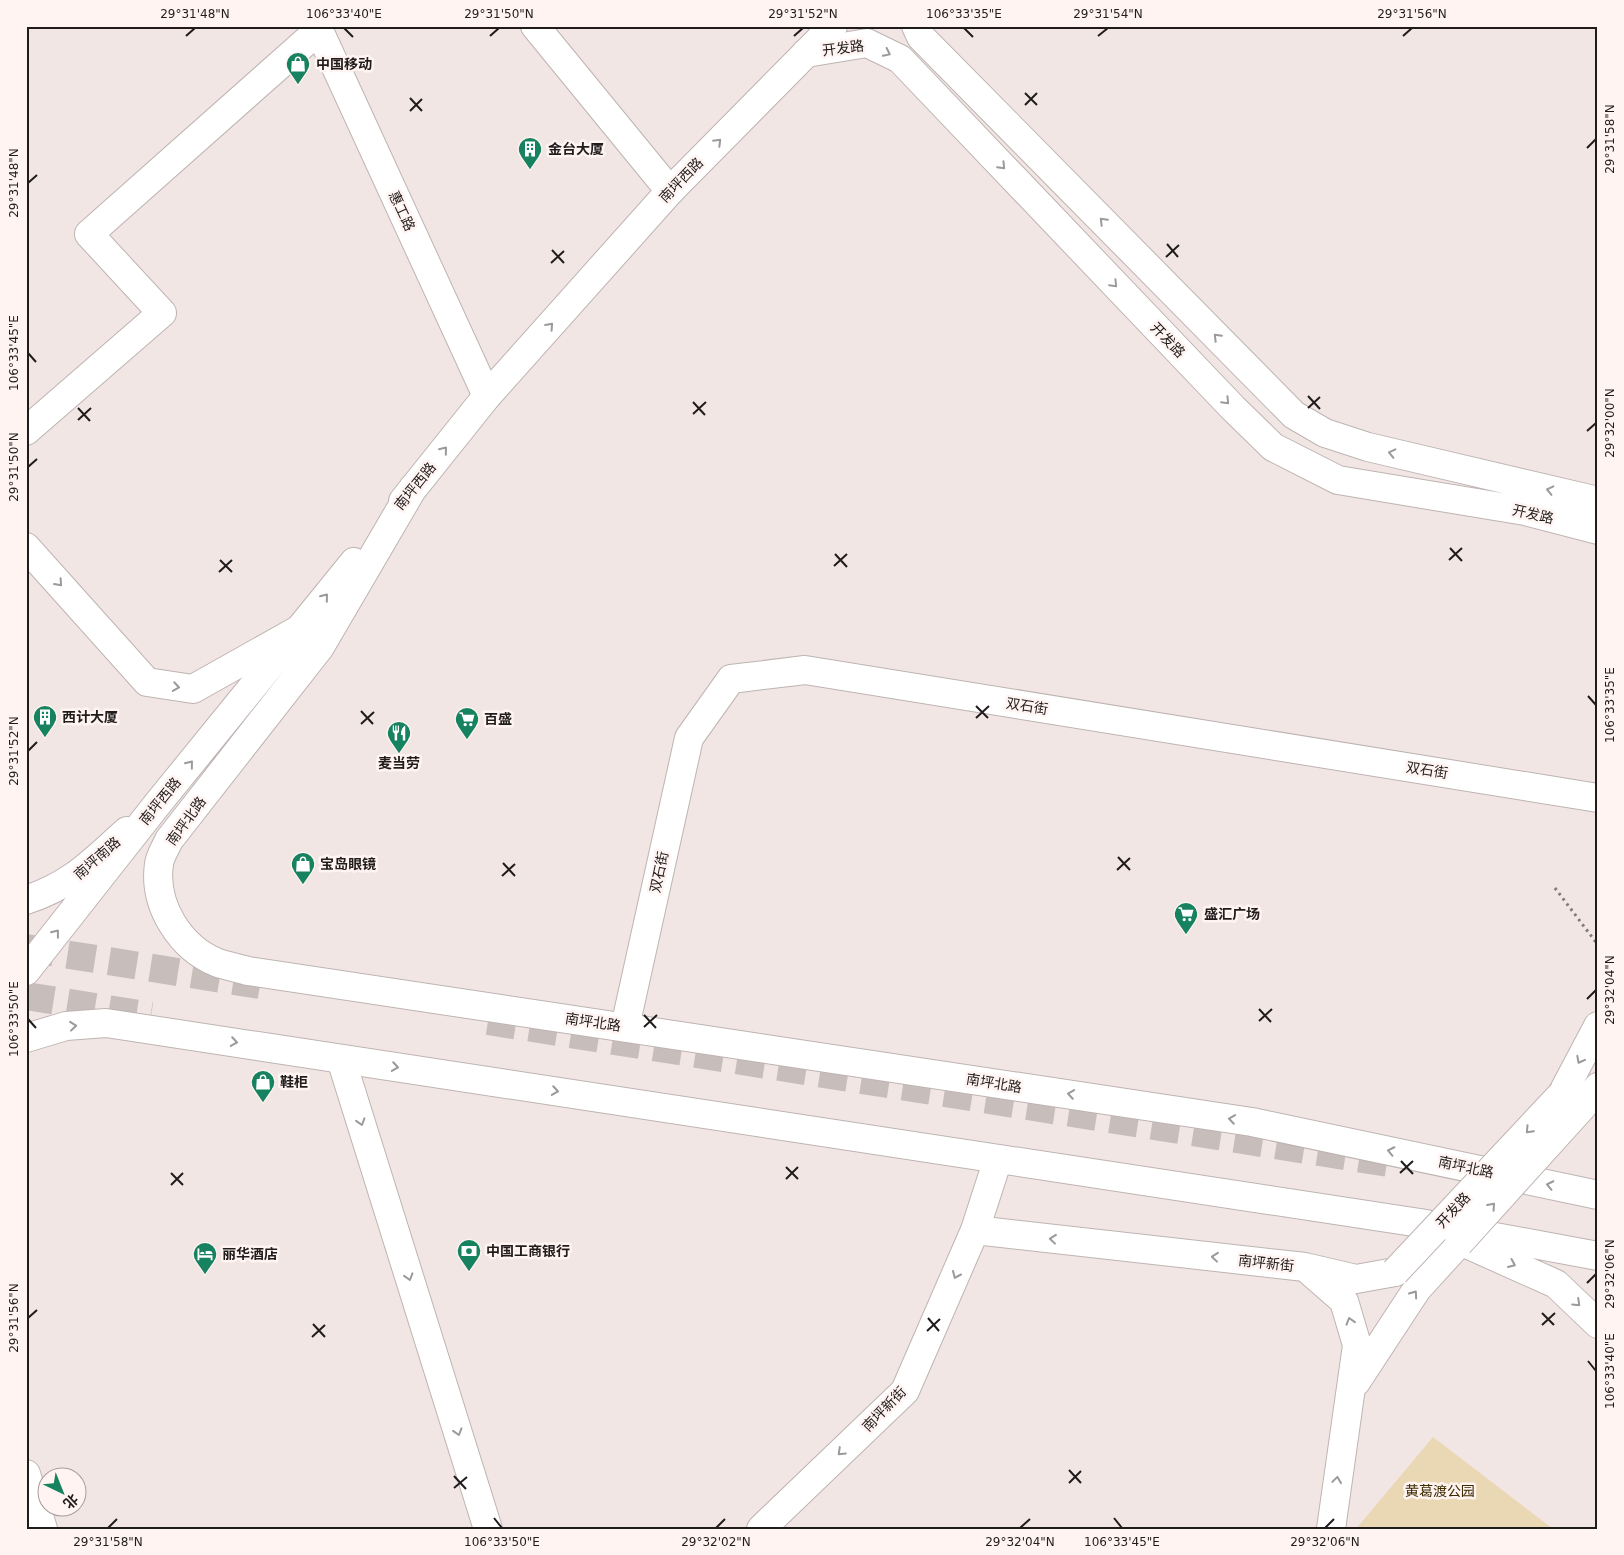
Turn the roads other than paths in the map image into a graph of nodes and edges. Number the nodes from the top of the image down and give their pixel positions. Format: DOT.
graph roads {
  1 [pos="535,26"];
  2 [pos="833,26"];
  3 [pos="916,26"];
  4 [pos="318,28"];
  5 [pos="806,53"];
  6 [pos="670,191"];
  7 [pos="487,396"];
  8 [pos="26,431"];
  9 [pos="414,488"];
  10 [pos="1598,501"];
  11 [pos="1598,530"];
  12 [pos="26,547"];
  13 [pos="299,630"];
  14 [pos="1598,798"];
  15 [pos="158,802"];
  16 [pos="26,900"];
  17 [pos="26,971"];
  18 [pos="1598,1026"];
  19 [pos="625,1027"];
  20 [pos="26,1038"];
  21 [pos="341,1058"];
  22 [pos="1581,1096"];
  23 [pos="998,1159"];
  24 [pos="1598,1195"];
  25 [pos="1420,1223"];
  26 [pos="975,1230"];
  27 [pos="1598,1256"];
  28 [pos="1305,1267"];
  29 [pos="1598,1324"];
  30 [pos="1349,1394"];
  31 [pos="26,1474"];
  32 [pos="43,1529"];
  33 [pos="488,1529"];
  34 [pos="761,1529"];
  35 [pos="1330,1529"];
  1 -- 6 [label="street"];
  2 -- 5 [label="street, 南坪西路"];
  10 -- 3 [label="street, 开发路, one-way"];
  4 -- 7 [label="street, 惠工路"];
  4 -- 8 [label="street"];
  6 -- 5 [label="street, 南坪西路, one-way"];
  5 -- 11 [label="street, 开发路, one-way"];
  7 -- 6 [label="street, 南坪西路, one-way"];
  9 -- 7 [label="street, 南坪西路, one-way"];
  13 -- 9 [label="street, 南坪西路, one-way"];
  9 -- 19 [label="street, 南坪北路"];
  12 -- 13 [label="street, one-way"];
  15 -- 13 [label="street, 南坪西路, one-way"];
  14 -- 19 [label="street, 双石街"];
  15 -- 16 [label="street, 南坪南路"];
  17 -- 15 [label="street, 南坪西路, one-way"];
  18 -- 22 [label="street, 开发路, one-way"];
  24 -- 19 [label="street, 南坪北路, one-way"];
  20 -- 21 [label="street, one-way"];
  21 -- 23 [label="street, one-way"];
  21 -- 33 [label="street, one-way"];
  22 -- 28 [label="street, 开发路, one-way, bridge"];
  30 -- 22 [label="street, 开发路, one-way, bridge"];
  23 -- 25 [label="street"];
  23 -- 26 [label="street, 南坪新街"];
  25 -- 27 [label="street"];
  25 -- 29 [label="street, one-way"];
  28 -- 26 [label="street, 南坪新街, one-way"];
  26 -- 34 [label="street, 南坪新街, one-way"];
  30 -- 28 [label="street, 南坪新街, one-way"];
  35 -- 30 [label="street, 南坪新街, one-way"];
  31 -- 32 [label="street"];
}
